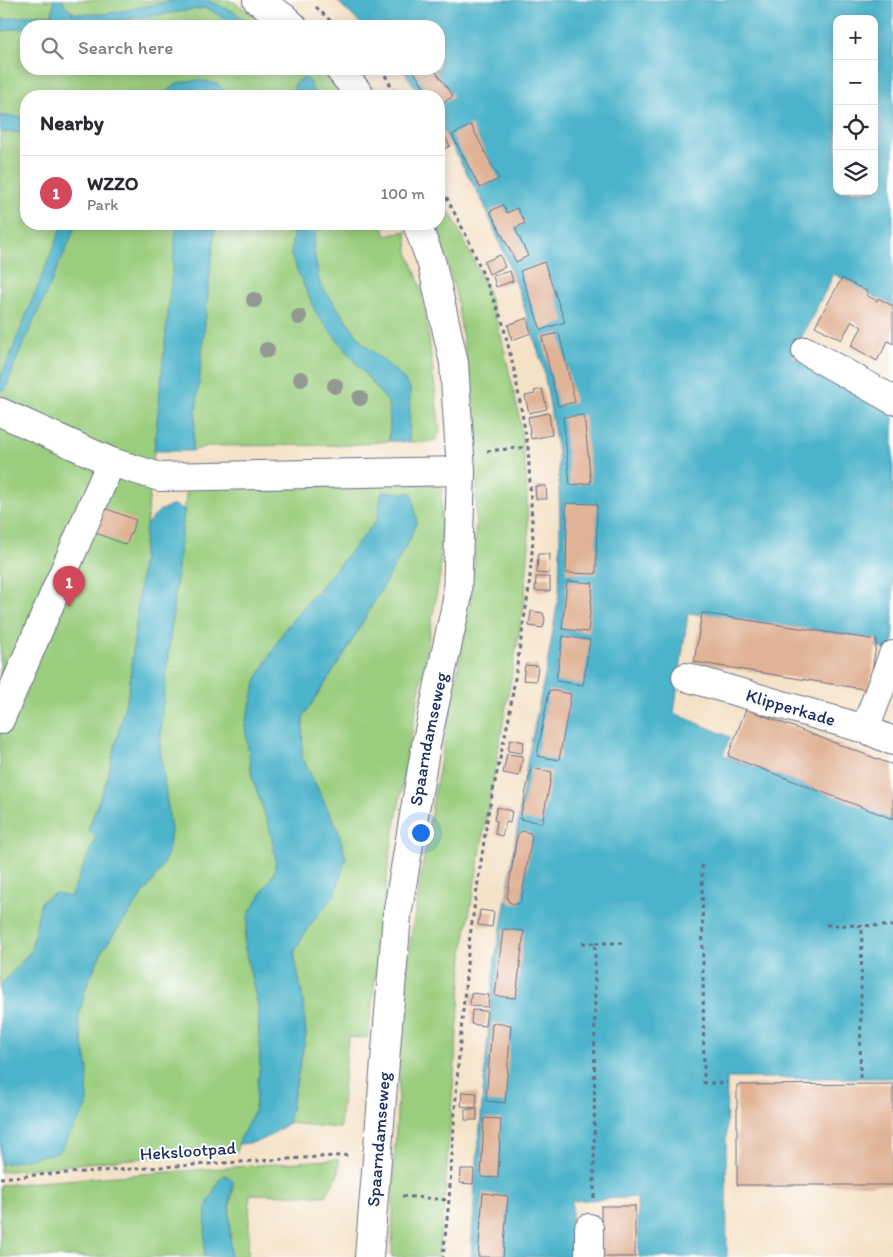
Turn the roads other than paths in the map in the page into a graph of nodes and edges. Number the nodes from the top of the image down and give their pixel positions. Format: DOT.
graph roads {
  1 [pos="258,0"];
  2 [pos="287,20"];
  3 [pos="343,75"];
  4 [pos="355,90"];
  5 [pos="420,230"];
  6 [pos="806,351"];
  7 [pos="893,400"];
  8 [pos="0,412"];
  9 [pos="111,462"];
  10 [pos="461,463"];
  11 [pos="893,655"];
  12 [pos="686,677"];
  13 [pos="0,720"];
  14 [pos="865,729"];
  15 [pos="893,741"];
  16 [pos="590,1228"];
  17 [pos="369,1257"];
  18 [pos="589,1257"];
  1 -- 2 [label="street"];
  3 -- 4 [label="street"];
  5 -- 10 [label="street, Spaarndamseweg"];
  6 -- 7 [label="street"];
  8 -- 9 [label="street"];
  9 -- 10 [label="street"];
  9 -- 13 [label="street"];
  10 -- 17 [label="street, Spaarndamseweg"];
  11 -- 14 [label="street"];
  12 -- 14 [label="street, Klipperkade"];
  14 -- 15 [label="street, Klipperkade"];
  16 -- 18 [label="street"];
}
